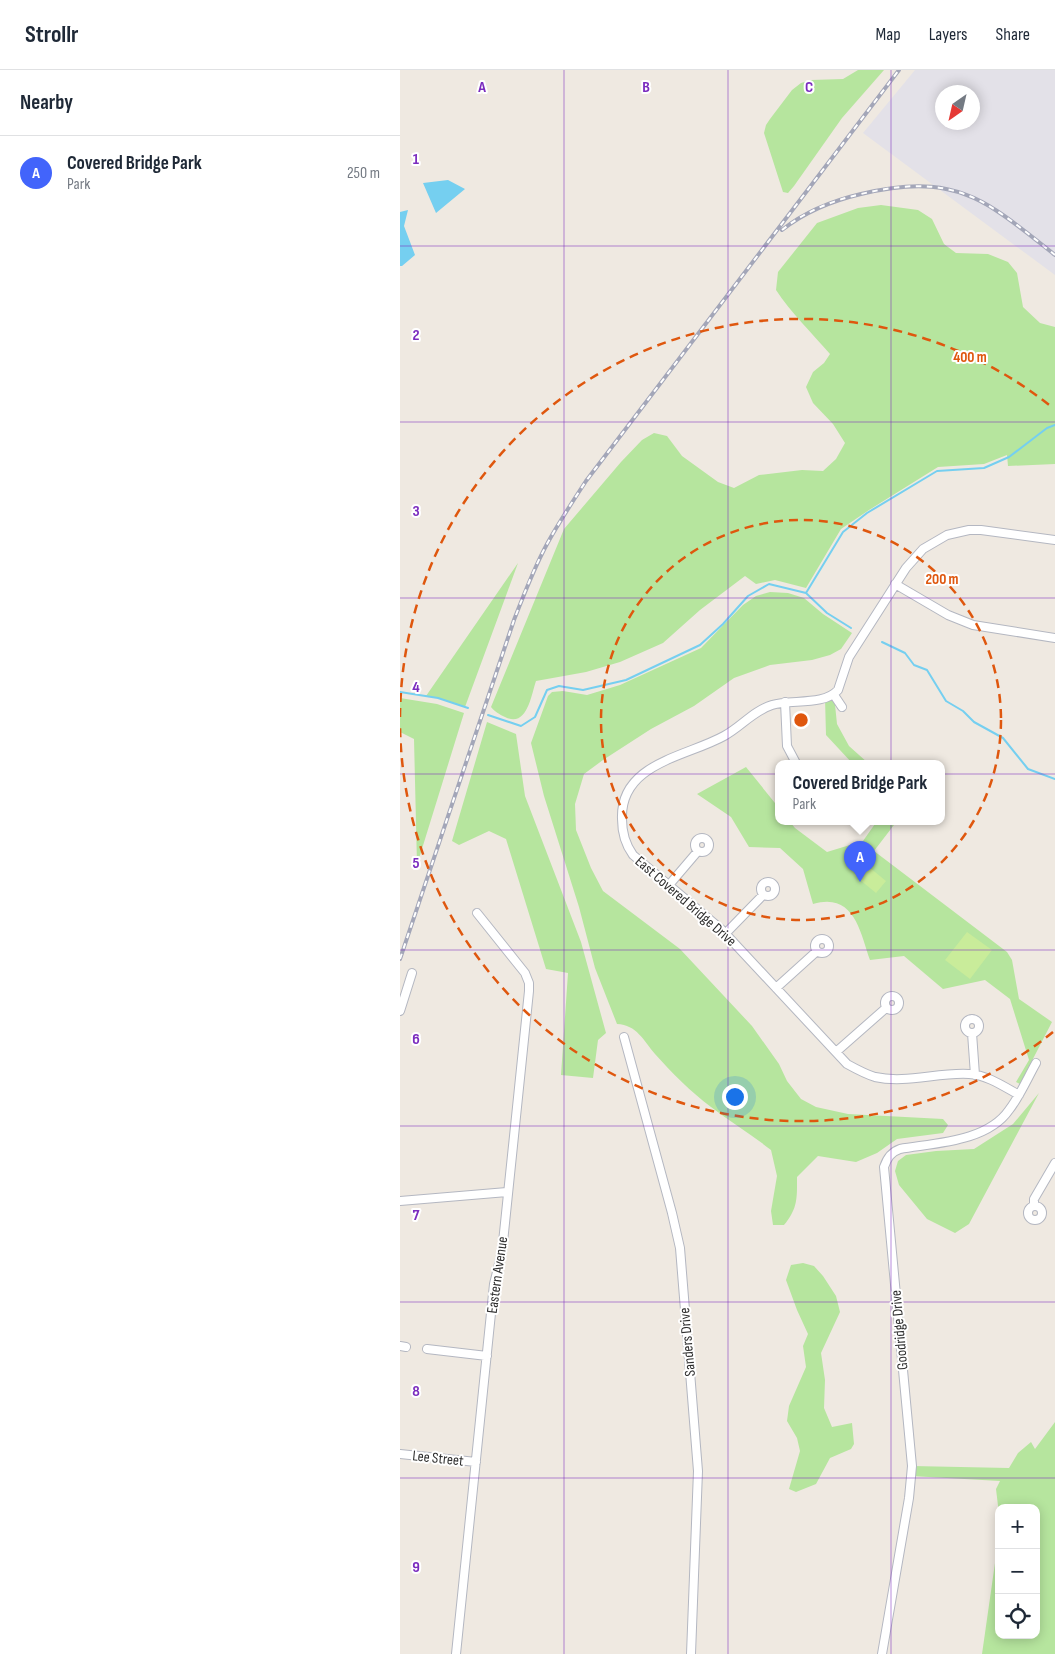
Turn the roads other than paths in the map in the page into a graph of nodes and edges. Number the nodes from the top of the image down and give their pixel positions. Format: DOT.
graph roads {
  1 [pos="1055,540"];
  2 [pos="896,584"];
  3 [pos="1055,638"];
  4 [pos="834,695"];
  5 [pos="785,702"];
  6 [pos="842,706"];
  7 [pos="794,760"];
  8 [pos="698,850"];
  9 [pos="669,885"];
  10 [pos="763,895"];
  11 [pos="477,912"];
  12 [pos="725,934"];
  13 [pos="817,951"];
  14 [pos="412,973"];
  15 [pos="776,988"];
  16 [pos="886,1008"];
  17 [pos="400,1011"];
  18 [pos="972,1033"];
  19 [pos="624,1038"];
  20 [pos="836,1052"];
  21 [pos="1036,1063"];
  22 [pos="975,1075"];
  23 [pos="1019,1095"];
  24 [pos="1055,1163"];
  25 [pos="507,1192"];
  26 [pos="400,1201"];
  27 [pos="1034,1205"];
  28 [pos="427,1349"];
  29 [pos="487,1356"];
  30 [pos="400,1454"];
  31 [pos="476,1462"];
  32 [pos="456,1654"];
  33 [pos="691,1654"];
  34 [pos="882,1654"];
  1 -- 2 [label="street"];
  2 -- 3 [label="street"];
  2 -- 4 [label="street"];
  4 -- 5 [label="street, East Covered Bridge Drive"];
  4 -- 6 [label="street"];
  5 -- 7 [label="street"];
  5 -- 9 [label="street, East Covered Bridge Drive"];
  8 -- 9 [label="street"];
  9 -- 12 [label="street, East Covered Bridge Drive"];
  10 -- 12 [label="street"];
  11 -- 25 [label="street, Eastern Avenue"];
  12 -- 15 [label="street, East Covered Bridge Drive"];
  13 -- 15 [label="street"];
  14 -- 17 [label="street"];
  15 -- 20 [label="street, East Covered Bridge Drive"];
  16 -- 20 [label="street"];
  18 -- 22 [label="street"];
  19 -- 33 [label="street, Sanders Drive"];
  20 -- 22 [label="street, East Covered Bridge Drive"];
  21 -- 23 [label="street, Goodridge Drive"];
  22 -- 23 [label="street, East Covered Bridge Drive"];
  23 -- 34 [label="street, Goodridge Drive"];
  24 -- 27 [label="street"];
  25 -- 26 [label="street"];
  25 -- 29 [label="street, Eastern Avenue"];
  28 -- 29 [label="street"];
  29 -- 31 [label="street, Eastern Avenue"];
  30 -- 31 [label="street, Lee Street"];
  31 -- 32 [label="street, Eastern Avenue"];
}
